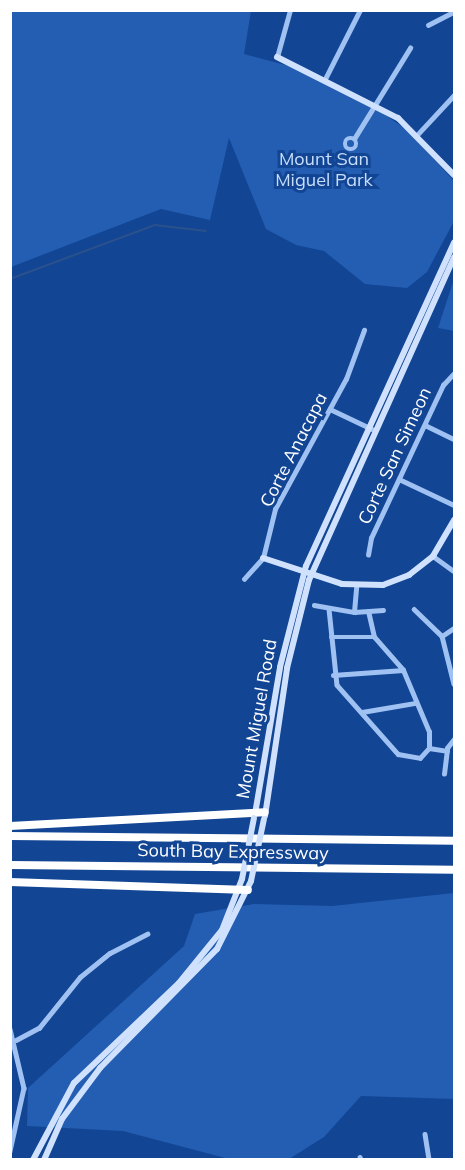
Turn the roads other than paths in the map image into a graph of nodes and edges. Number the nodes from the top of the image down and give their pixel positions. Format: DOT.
graph roads {
  1 [pos="290,10"];
  2 [pos="360,10"];
  3 [pos="454,12"];
  4 [pos="428,25"];
  5 [pos="410,48"];
  6 [pos="277,57"];
  7 [pos="325,79"];
  8 [pos="454,95"];
  9 [pos="377,105"];
  10 [pos="417,135"];
  11 [pos="354,139"];
  12 [pos="454,173"];
  13 [pos="454,243"];
  14 [pos="454,257"];
  15 [pos="363,330"];
  16 [pos="454,373"];
  17 [pos="330,409"];
  18 [pos="425,425"];
  19 [pos="367,427"];
  20 [pos="374,430"];
  21 [pos="454,439"];
  22 [pos="399,478"];
  23 [pos="454,505"];
  24 [pos="454,520"];
  25 [pos="368,555"];
  26 [pos="433,556"];
  27 [pos="263,558"];
  28 [pos="454,571"];
  29 [pos="307,573"];
  30 [pos="244,579"];
  31 [pos="356,587"];
  32 [pos="314,605"];
  33 [pos="329,609"];
  34 [pos="414,609"];
  35 [pos="383,610"];
  36 [pos="354,612"];
  37 [pos="368,612"];
  38 [pos="454,628"];
  39 [pos="442,636"];
  40 [pos="331,637"];
  41 [pos="374,637"];
  42 [pos="403,670"];
  43 [pos="333,675"];
  44 [pos="454,684"];
  45 [pos="415,703"];
  46 [pos="362,712"];
  47 [pos="454,739"];
  48 [pos="429,748"];
  49 [pos="447,751"];
  50 [pos="444,774"];
  51 [pos="255,815"];
  52 [pos="265,816"];
  53 [pos="10,826"];
  54 [pos="10,836"];
  55 [pos="454,841"];
  56 [pos="10,865"];
  57 [pos="454,870"];
  58 [pos="10,882"];
  59 [pos="238,890"];
  60 [pos="248,891"];
  61 [pos="147,934"];
  62 [pos="10,1029"];
  63 [pos="16,1041"];
  64 [pos="424,1134"];
  65 [pos="10,1151"];
  66 [pos="33,1160"];
  67 [pos="44,1160"];
  68 [pos="429,1160"];
  1 -- 6 [label="street"];
  2 -- 7 [label="street"];
  3 -- 4 [label="street"];
  5 -- 9 [label="street"];
  6 -- 7 [label="street"];
  7 -- 9 [label="street"];
  8 -- 10 [label="street"];
  9 -- 10 [label="street"];
  9 -- 11 [label="street"];
  10 -- 12 [label="street"];
  13 -- 19 [label="street, Mount Miguel Road"];
  14 -- 20 [label="street, Mount Miguel Road"];
  15 -- 17 [label="street, Corte Anacapa"];
  16 -- 18 [label="street, Corte San Simeon"];
  17 -- 19 [label="street"];
  17 -- 27 [label="street, Corte Anacapa"];
  18 -- 21 [label="street"];
  18 -- 22 [label="street, Corte San Simeon"];
  19 -- 20 [label="street"];
  19 -- 29 [label="street, Mount Miguel Road"];
  20 -- 29 [label="street, Mount Miguel Road"];
  22 -- 23 [label="street"];
  22 -- 25 [label="street, Corte San Simeon"];
  24 -- 26 [label="street"];
  26 -- 28 [label="street"];
  26 -- 31 [label="street"];
  27 -- 29 [label="street"];
  27 -- 30 [label="street, Corte Anacapa"];
  29 -- 31 [label="street"];
  29 -- 51 [label="street, Mount Miguel Road"];
  29 -- 52 [label="street, Mount Miguel Road"];
  31 -- 36 [label="street"];
  32 -- 33 [label="street"];
  33 -- 36 [label="street"];
  33 -- 40 [label="street"];
  34 -- 39 [label="street"];
  35 -- 37 [label="street"];
  36 -- 37 [label="street"];
  37 -- 41 [label="street"];
  38 -- 39 [label="street"];
  39 -- 44 [label="street"];
  40 -- 41 [label="street"];
  40 -- 43 [label="street"];
  41 -- 42 [label="street"];
  42 -- 43 [label="street"];
  42 -- 45 [label="street"];
  43 -- 46 [label="street"];
  45 -- 46 [label="street"];
  45 -- 48 [label="street"];
  46 -- 48 [label="street"];
  47 -- 49 [label="street"];
  48 -- 49 [label="street"];
  49 -- 50 [label="street"];
  51 -- 52 [label="highway"];
  51 -- 53 [label="highway"];
  51 -- 59 [label="street, Mount Miguel Road, bridge"];
  52 -- 60 [label="street, Mount Miguel Road, bridge"];
  54 -- 55 [label="highway, South Bay Expressway"];
  56 -- 57 [label="highway, South Bay Expressway"];
  58 -- 59 [label="highway"];
  59 -- 60 [label="highway"];
  59 -- 66 [label="street, Mount Miguel Road"];
  60 -- 67 [label="street, Mount Miguel Road"];
  61 -- 63 [label="street"];
  62 -- 63 [label="street"];
  63 -- 65 [label="street"];
  64 -- 68 [label="street"];
}
